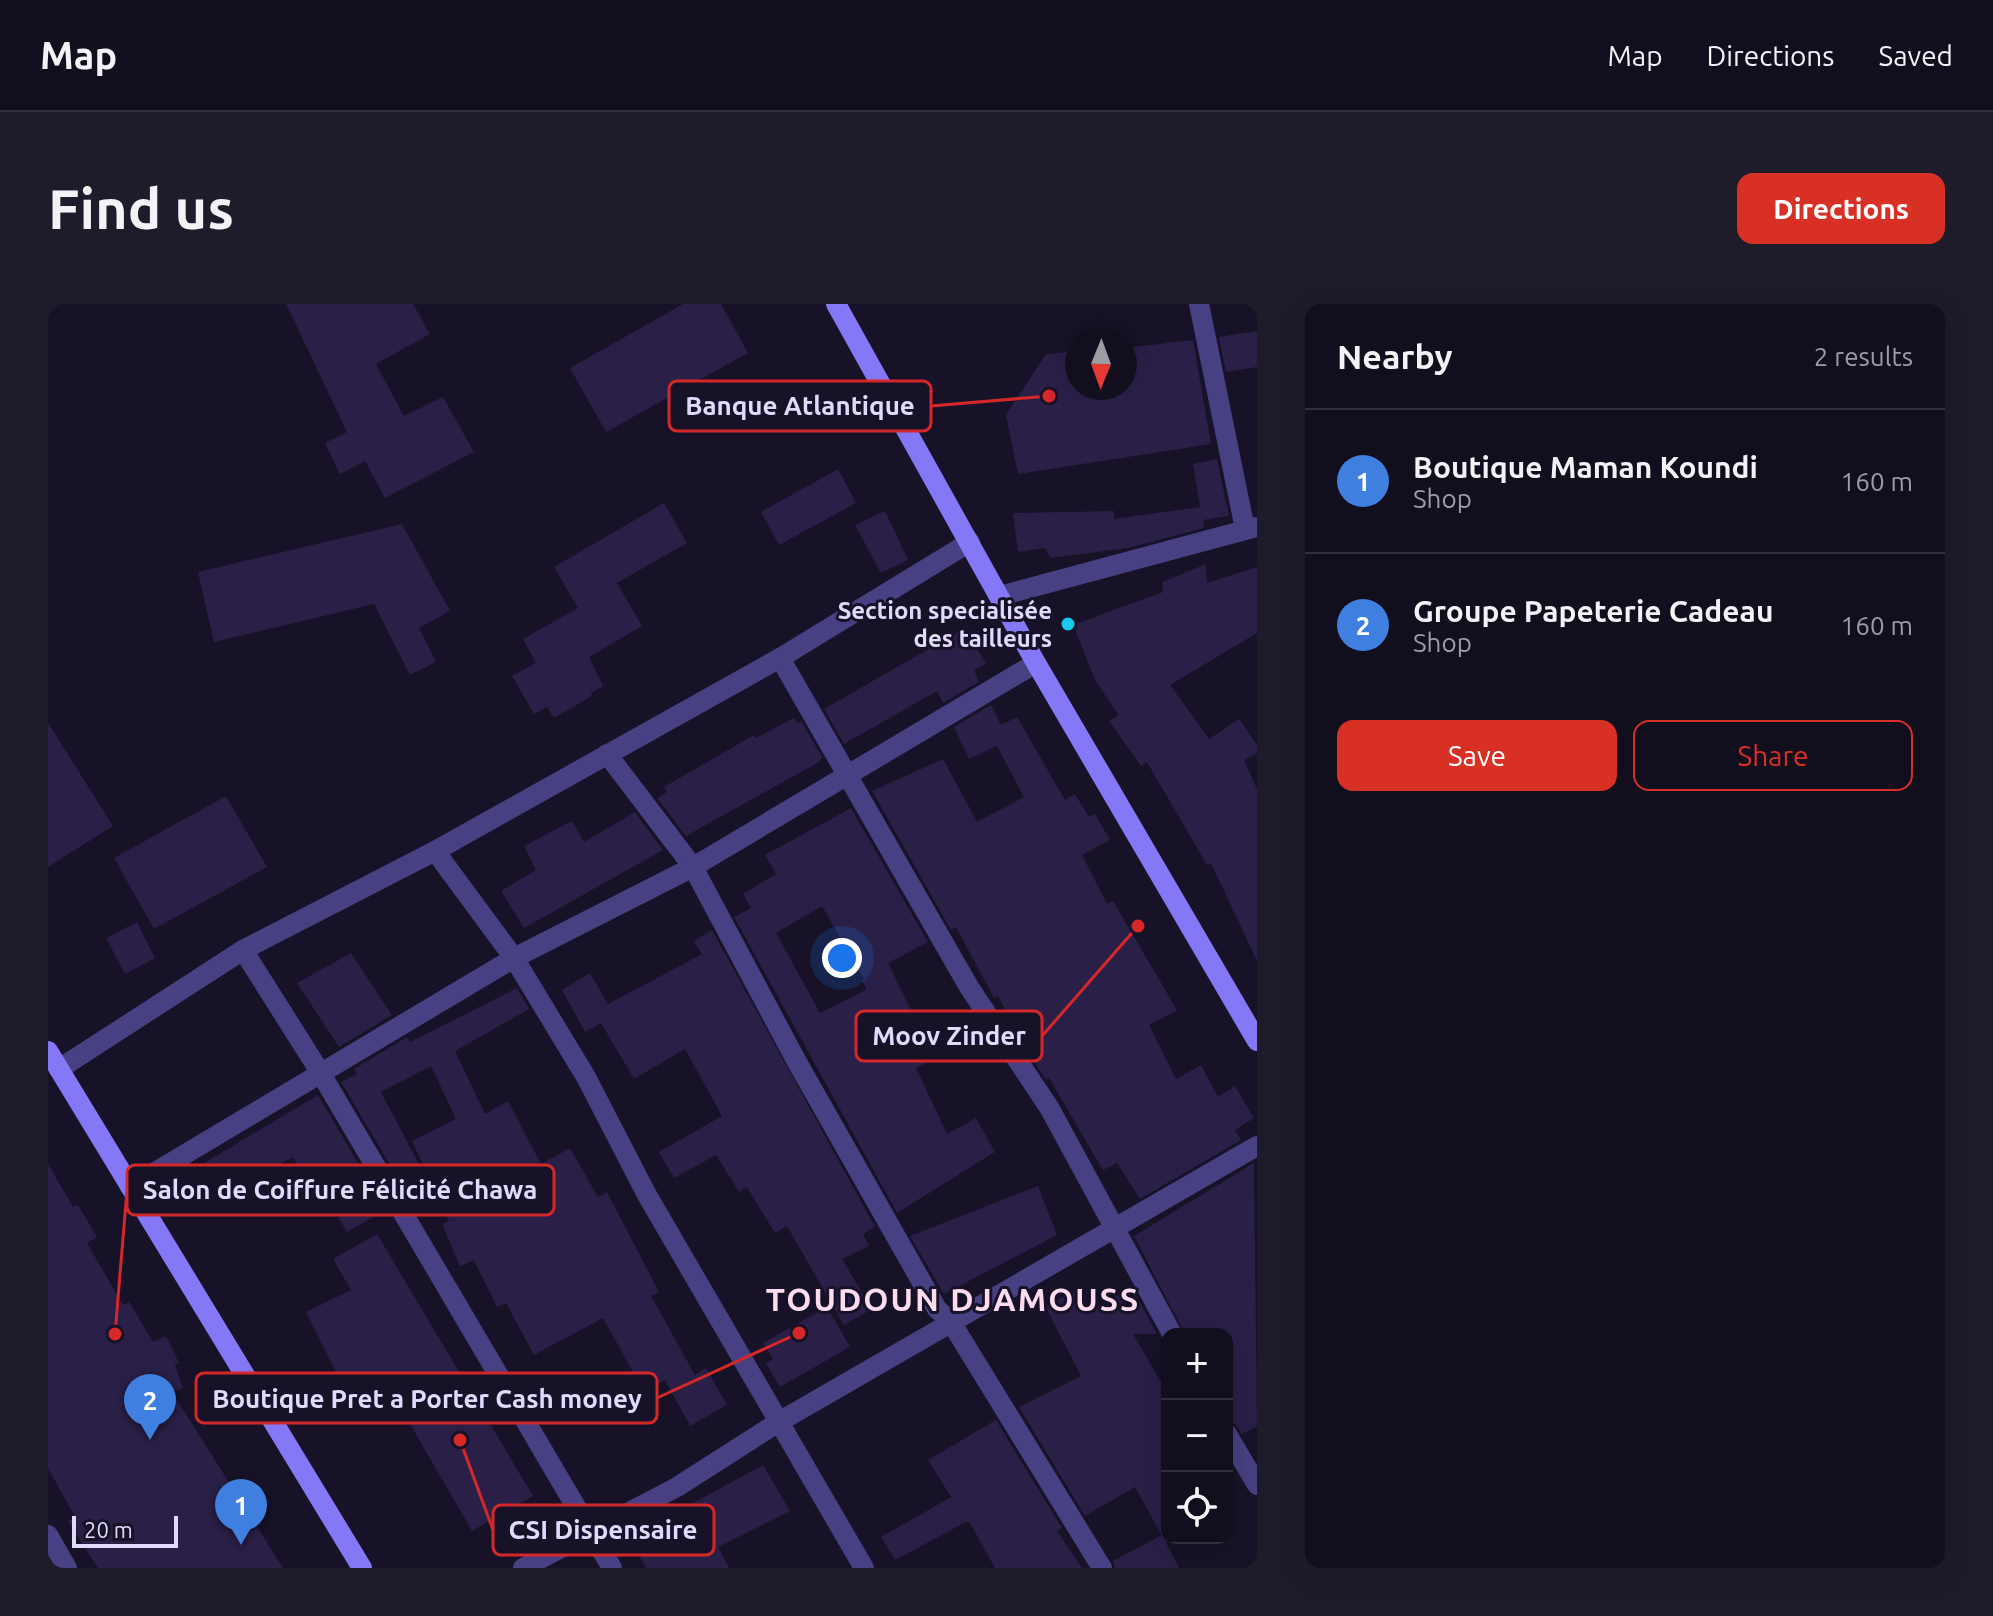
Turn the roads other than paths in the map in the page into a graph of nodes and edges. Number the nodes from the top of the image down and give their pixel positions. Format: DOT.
graph roads {
  1 [pos="1199,304"];
  2 [pos="842,305"];
  3 [pos="1251,528"];
  4 [pos="970,542"];
  5 [pos="1000,596"];
  6 [pos="780,658"];
  7 [pos="1036,663"];
  8 [pos="607,754"];
  9 [pos="848,776"];
  10 [pos="435,851"];
  11 [pos="693,867"];
  12 [pos="243,950"];
  13 [pos="514,958"];
  14 [pos="1257,1041"];
  15 [pos="54,1060"];
  16 [pos="320,1072"];
  17 [pos="1257,1146"];
  18 [pos="130,1187"];
  19 [pos="1117,1229"];
  20 [pos="951,1322"];
  21 [pos="1169,1328"];
  22 [pos="777,1423"];
  23 [pos="1233,1444"];
  24 [pos="1257,1485"];
  25 [pos="588,1531"];
  26 [pos="48,1535"];
  27 [pos="67,1568"];
  28 [pos="362,1568"];
  29 [pos="523,1568"];
  30 [pos="612,1568"];
  31 [pos="864,1568"];
  32 [pos="1102,1568"];
  1 -- 3 [label="street"];
  2 -- 4 [label="street"];
  3 -- 5 [label="street"];
  4 -- 5 [label="street"];
  4 -- 6 [label="street"];
  5 -- 7 [label="street"];
  6 -- 8 [label="street"];
  6 -- 9 [label="street"];
  7 -- 9 [label="street"];
  7 -- 14 [label="street"];
  8 -- 10 [label="street"];
  8 -- 11 [label="street"];
  9 -- 11 [label="street"];
  9 -- 19 [label="street"];
  10 -- 12 [label="street"];
  10 -- 13 [label="street"];
  11 -- 13 [label="street"];
  11 -- 20 [label="street"];
  12 -- 15 [label="street"];
  12 -- 16 [label="street"];
  13 -- 16 [label="street"];
  13 -- 22 [label="street"];
  15 -- 18 [label="street"];
  16 -- 18 [label="street"];
  16 -- 25 [label="street"];
  17 -- 19 [label="street"];
  18 -- 28 [label="street"];
  19 -- 20 [label="street"];
  19 -- 21 [label="street"];
  20 -- 22 [label="street"];
  20 -- 32 [label="street"];
  22 -- 25 [label="street"];
  22 -- 31 [label="street"];
  23 -- 24 [label="street"];
  25 -- 29 [label="street"];
  25 -- 30 [label="street"];
  26 -- 27 [label="street"];
}
